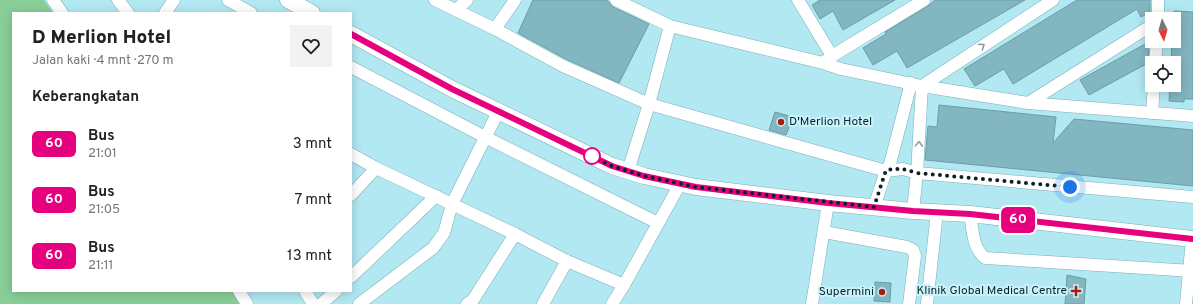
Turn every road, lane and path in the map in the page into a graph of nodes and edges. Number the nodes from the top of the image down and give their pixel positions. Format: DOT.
graph roads {
  1 [pos="54,0"];
  2 [pos="118,0"];
  3 [pos="174,0"];
  4 [pos="228,0"];
  5 [pos="288,0"];
  6 [pos="435,0"];
  7 [pos="468,0"];
  8 [pos="515,0"];
  9 [pos="616,0"];
  10 [pos="924,0"];
  11 [pos="1053,0"];
  12 [pos="1158,0"];
  13 [pos="803,2"];
  14 [pos="1038,4"];
  15 [pos="456,10"];
  16 [pos="61,12"];
  17 [pos="127,12"];
  18 [pos="166,12"];
  19 [pos="249,12"];
  20 [pos="310,12"];
  21 [pos="1158,12"];
  22 [pos="670,26"];
  23 [pos="495,29"];
  24 [pos="1145,30"];
  25 [pos="352,36"];
  26 [pos="827,60"];
  27 [pos="352,68"];
  28 [pos="917,85"];
  29 [pos="1154,92"];
  30 [pos="1028,103"];
  31 [pos="649,104"];
  32 [pos="498,112"];
  33 [pos="1152,113"];
  34 [pos="1193,116"];
  35 [pos="485,137"];
  36 [pos="352,155"];
  37 [pos="376,168"];
  38 [pos="886,170"];
  39 [pos="628,171"];
  40 [pos="917,173"];
  41 [pos="680,184"];
  42 [pos="352,193"];
  43 [pos="436,196"];
  44 [pos="1193,198"];
  45 [pos="828,203"];
  46 [pos="452,204"];
  47 [pos="874,207"];
  48 [pos="913,211"];
  49 [pos="937,212"];
  50 [pos="970,214"];
  51 [pos="658,224"];
  52 [pos="824,232"];
  53 [pos="515,234"];
  54 [pos="1193,239"];
  55 [pos="567,261"];
  56 [pos="1191,271"];
  57 [pos="352,276"];
  58 [pos="624,284"];
  59 [pos="240,292"];
  60 [pos="306,292"];
  61 [pos="335,292"];
  62 [pos="247,304"];
  63 [pos="313,304"];
  64 [pos="321,304"];
  65 [pos="359,304"];
  66 [pos="467,304"];
  67 [pos="543,304"];
  68 [pos="612,304"];
  69 [pos="812,304"];
  70 [pos="909,304"];
  71 [pos="927,304"];
  72 [pos="1186,304"];
  1 -- 16 [label="street"];
  2 -- 17 [label="street"];
  3 -- 18 [label="street"];
  4 -- 19 [label="street"];
  5 -- 20 [label="main road"];
  6 -- 15 [label="street"];
  7 -- 15 [label="street"];
  8 -- 23 [label="street"];
  9 -- 22 [label="street"];
  10 -- 26 [label="street"];
  11 -- 14 [label="street"];
  12 -- 21 [label="street"];
  13 -- 26 [label="street"];
  28 -- 14 [label="street, one-way"];
  15 -- 23 [label="street"];
  22 -- 26 [label="street"];
  22 -- 31 [label="street"];
  23 -- 31 [label="street"];
  24 -- 30 [label="street"];
  25 -- 32 [label="main road"];
  26 -- 28 [label="street"];
  27 -- 35 [label="street"];
  28 -- 30 [label="street"];
  28 -- 38 [label="street"];
  40 -- 28 [label="street, one-way"];
  29 -- 33 [label="street"];
  30 -- 33 [label="street"];
  31 -- 38 [label="street"];
  31 -- 39 [label="street"];
  32 -- 35 [label="street"];
  32 -- 39 [label="main road"];
  33 -- 34 [label="street"];
  35 -- 46 [label="street"];
  35 -- 51 [label="street"];
  36 -- 37 [label="street"];
  37 -- 42 [label="street"];
  37 -- 43 [label="street"];
  38 -- 40 [label="street"];
  38 -- 47 [label="street"];
  39 -- 41 [label="main road"];
  40 -- 44 [label="street"];
  40 -- 48 [label="street"];
  41 -- 45 [label="main road"];
  41 -- 51 [label="street"];
  43 -- 46 [label="street"];
  43 -- 57 [label="street"];
  45 -- 47 [label="main road"];
  45 -- 52 [label="street"];
  46 -- 53 [label="street"];
  46 -- 65 [label="street"];
  47 -- 48 [label="main road"];
  48 -- 49 [label="main road"];
  49 -- 50 [label="main road"];
  49 -- 71 [label="street"];
  50 -- 54 [label="main road"];
  50 -- 56 [label="street"];
  51 -- 58 [label="street"];
  52 -- 69 [label="street"];
  52 -- 70 [label="street"];
  53 -- 55 [label="street"];
  53 -- 66 [label="street"];
  54 -- 56 [label="street"];
  55 -- 58 [label="street"];
  55 -- 67 [label="street"];
  56 -- 72 [label="street"];
  58 -- 68 [label="street"];
  59 -- 62 [label="street"];
  60 -- 63 [label="street"];
  61 -- 64 [label="street"];
}
